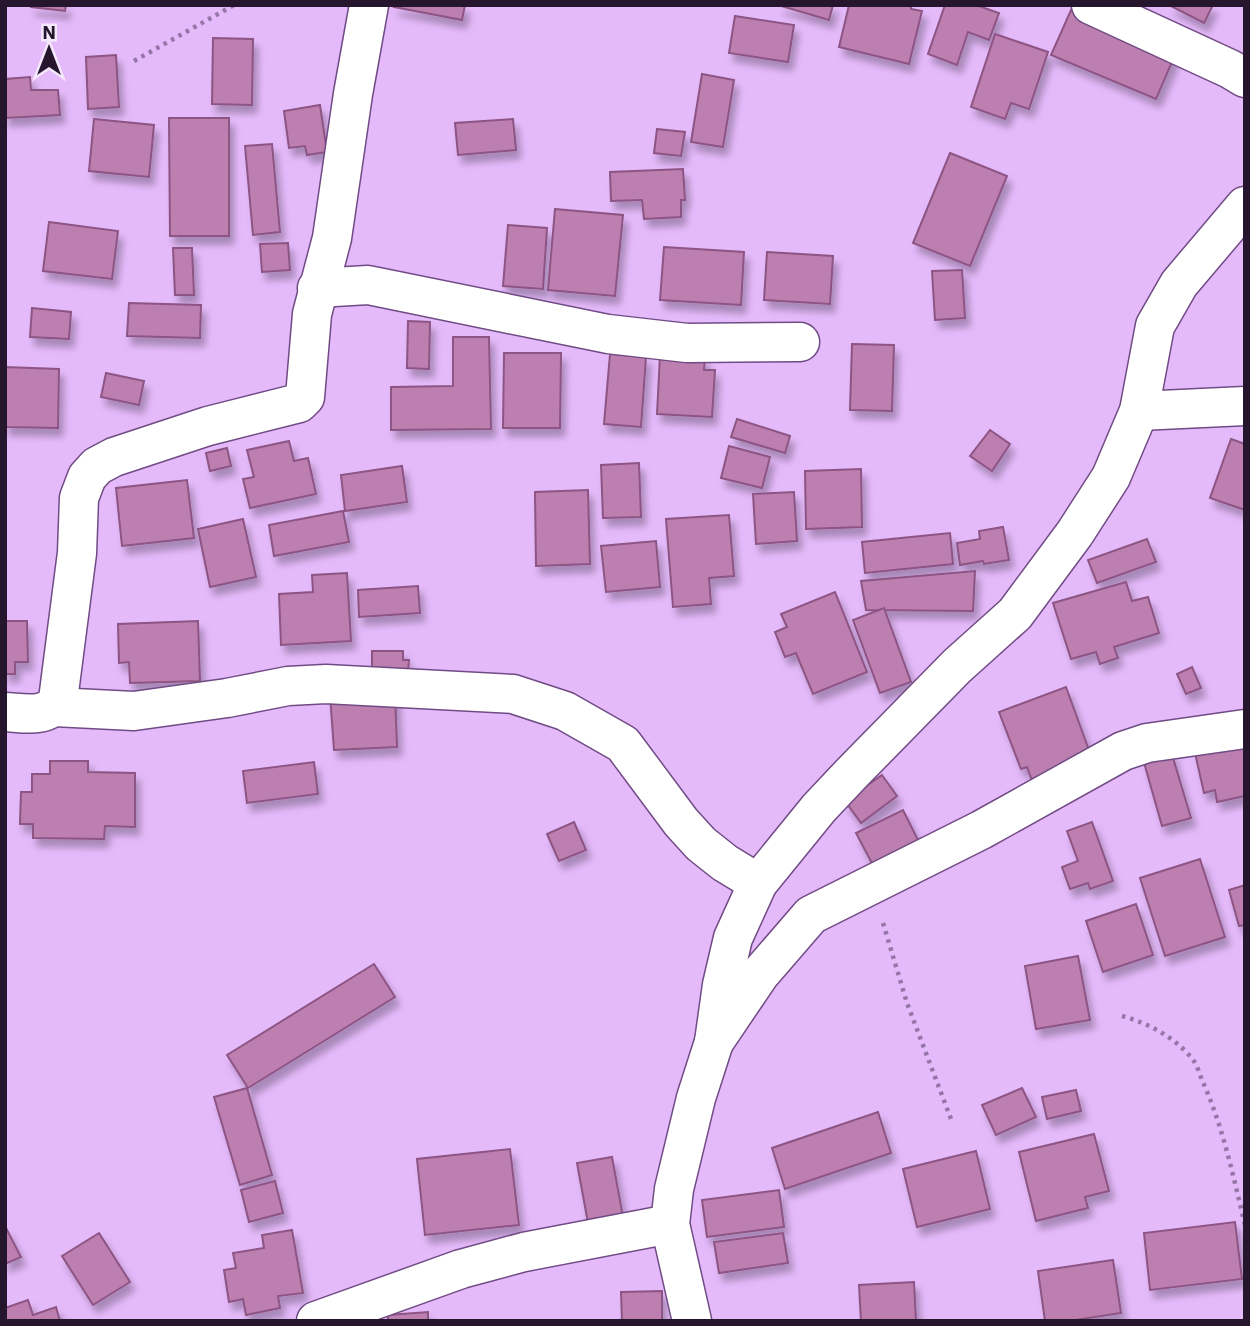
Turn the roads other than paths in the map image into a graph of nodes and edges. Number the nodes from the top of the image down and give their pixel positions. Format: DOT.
graph roads {
  1 [pos="369,5"];
  2 [pos="1091,5"];
  3 [pos="1245,78"];
  4 [pos="1245,206"];
  5 [pos="317,288"];
  6 [pos="800,342"];
  7 [pos="1245,406"];
  8 [pos="1139,411"];
  9 [pos="54,707"];
  10 [pos="5,712"];
  11 [pos="1245,729"];
  12 [pos="758,883"];
  13 [pos="714,1042"];
  14 [pos="670,1224"];
  15 [pos="316,1321"];
  16 [pos="692,1321"];
  1 -- 5 [label="street"];
  2 -- 3 [label="street"];
  4 -- 8 [label="street"];
  5 -- 6 [label="street"];
  5 -- 9 [label="street"];
  7 -- 8 [label="street"];
  8 -- 12 [label="street"];
  9 -- 10 [label="street"];
  9 -- 12 [label="street"];
  11 -- 13 [label="street"];
  12 -- 13 [label="street"];
  13 -- 14 [label="street"];
  14 -- 15 [label="street"];
  14 -- 16 [label="street"];
}
